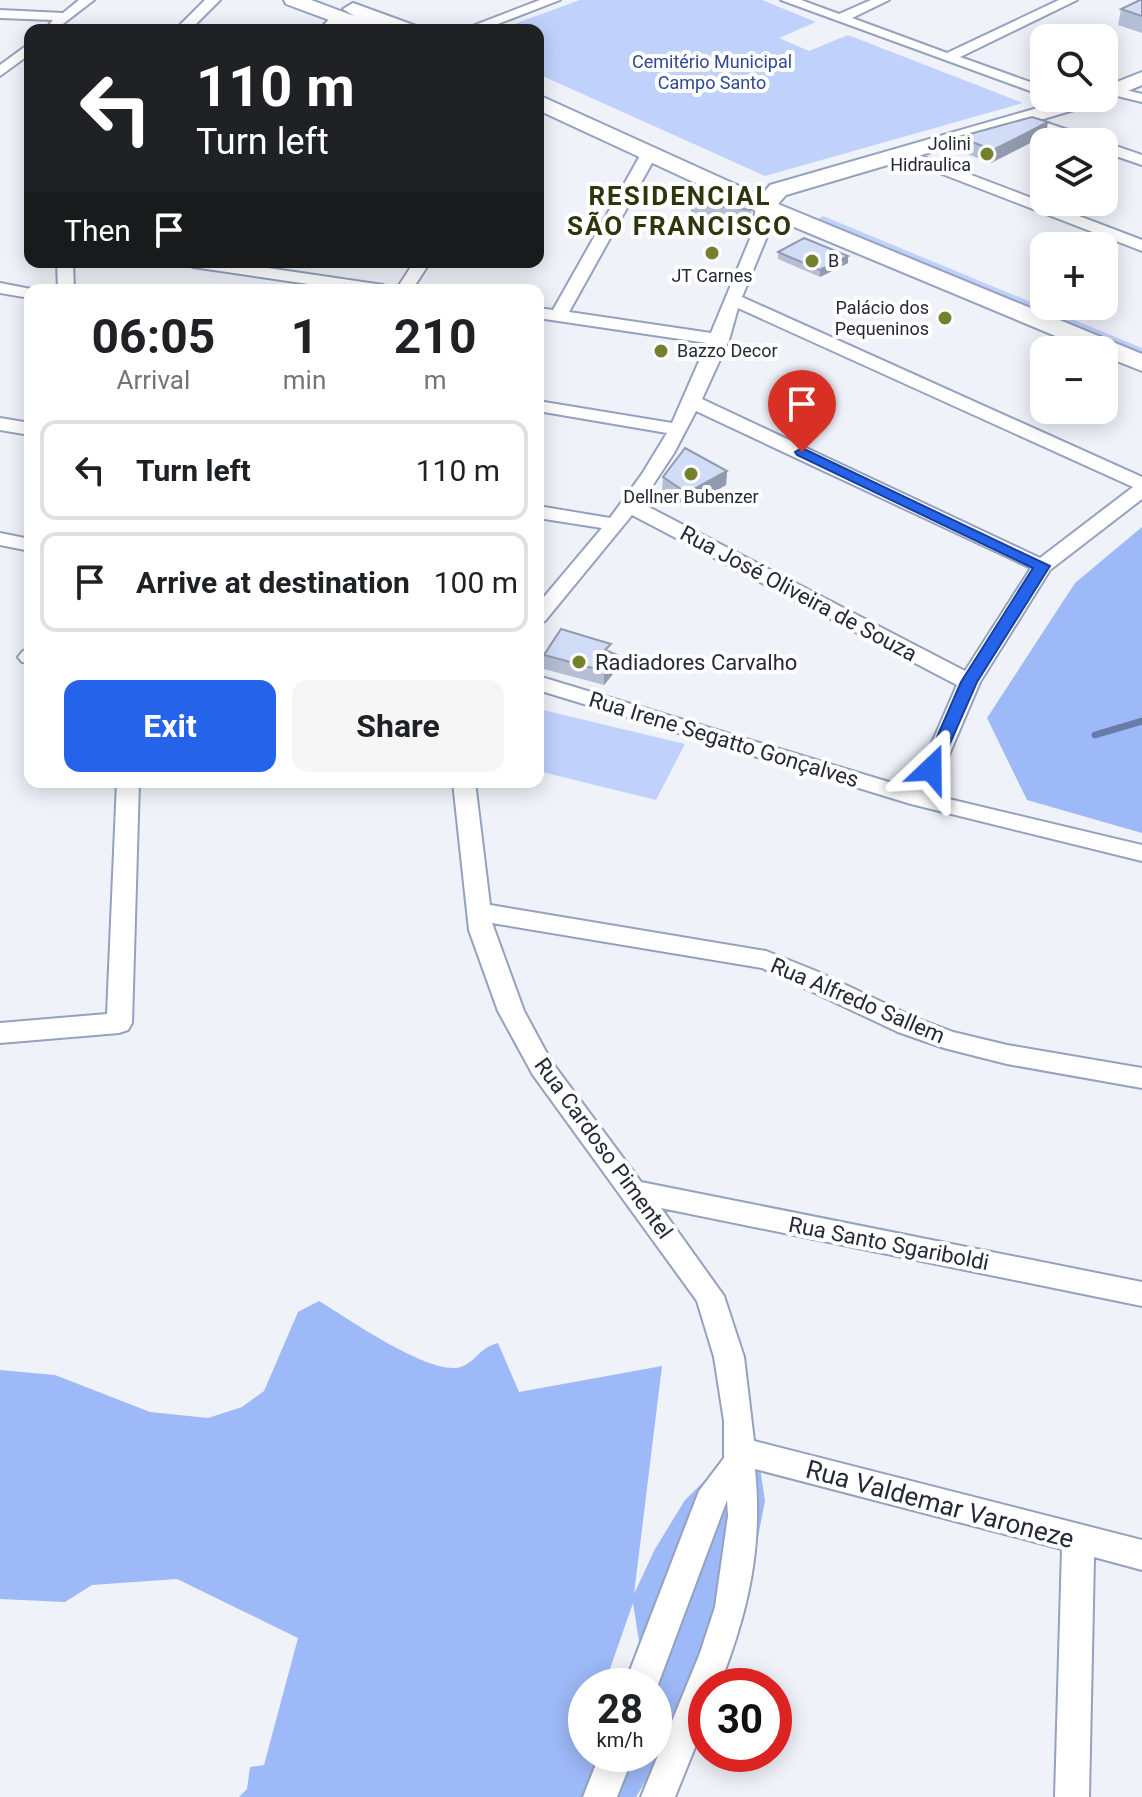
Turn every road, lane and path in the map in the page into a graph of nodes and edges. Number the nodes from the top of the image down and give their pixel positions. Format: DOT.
graph roads {
  1 [pos="87,0"];
  2 [pos="213,0"];
  3 [pos="293,0"];
  4 [pos="788,0"];
  5 [pos="882,0"];
  6 [pos="1070,0"];
  7 [pos="543,1"];
  8 [pos="0,14"];
  9 [pos="332,16"];
  10 [pos="67,17"];
  11 [pos="839,19"];
  12 [pos="58,24"];
  13 [pos="188,24"];
  14 [pos="356,24"];
  15 [pos="376,24"];
  16 [pos="484,24"];
  17 [pos="24,51"];
  18 [pos="947,58"];
  19 [pos="3,66"];
  20 [pos="1142,78"];
  21 [pos="1030,87"];
  22 [pos="1118,87"];
  23 [pos="544,88"];
  24 [pos="1118,98"];
  25 [pos="1142,98"];
  26 [pos="544,105"];
  27 [pos="1048,112"];
  28 [pos="1026,120"];
  29 [pos="1049,128"];
  30 [pos="1118,152"];
  31 [pos="649,154"];
  32 [pos="903,154"];
  33 [pos="1142,160"];
  34 [pos="780,201"];
  35 [pos="1142,246"];
  36 [pos="234,268"];
  37 [pos="342,284"];
  38 [pos="0,288"];
  39 [pos="24,292"];
  40 [pos="1030,296"];
  41 [pos="732,299"];
  42 [pos="544,314"];
  43 [pos="558,316"];
  44 [pos="1089,320"];
  45 [pos="720,340"];
  46 [pos="1142,342"];
  47 [pos="1142,363"];
  48 [pos="693,402"];
  49 [pos="544,407"];
  50 [pos="16,427"];
  51 [pos="678,429"];
  52 [pos="0,447"];
  53 [pos="1142,487"];
  54 [pos="629,505"];
  55 [pos="544,513"];
  56 [pos="613,524"];
  57 [pos="0,539"];
  58 [pos="24,544"];
  59 [pos="1042,566"];
  60 [pos="544,610"];
  61 [pos="969,682"];
  62 [pos="544,685"];
  63 [pos="128,788"];
  64 [pos="465,788"];
  65 [pos="919,799"];
  66 [pos="1142,853"];
  67 [pos="478,912"];
  68 [pos="0,1033"];
  69 [pos="1142,1078"];
  70 [pos="636,1192"];
  71 [pos="1142,1294"];
  72 [pos="739,1457"];
  73 [pos="1078,1541"];
  74 [pos="1142,1555"];
  75 [pos="648,1668"];
  76 [pos="610,1772"];
  77 [pos="600,1797"];
  78 [pos="658,1797"];
  79 [pos="1072,1797"];
  1 -- 10 [label="street"];
  2 -- 13 [label="street"];
  3 -- 9 [label="main road"];
  4 -- 11 [label="street"];
  5 -- 11 [label="street"];
  6 -- 18 [label="street"];
  7 -- 16 [label="street"];
  8 -- 10 [label="street"];
  9 -- 14 [label="main road"];
  9 -- 15 [label="main road"];
  10 -- 12 [label="street"];
  11 -- 18 [label="street"];
  17 -- 19 [label="street"];
  18 -- 21 [label="street"];
  20 -- 22 [label="main road"];
  23 -- 34 [label="main road"];
  24 -- 25 [label="street"];
  26 -- 31 [label="main road"];
  27 -- 28 [label="main road"];
  28 -- 29 [label="street"];
  28 -- 32 [label="main road"];
  30 -- 33 [label="street"];
  31 -- 34 [label="main road"];
  31 -- 43 [label="street"];
  32 -- 34 [label="main road"];
  32 -- 35 [label="street"];
  34 -- 40 [label="main road"];
  34 -- 41 [label="street"];
  34 -- 47 [label="main road"];
  36 -- 37 [label="street"];
  38 -- 39 [label="street"];
  41 -- 45 [label="street"];
  41 -- 53 [label="street"];
  42 -- 43 [label="street"];
  43 -- 45 [label="street"];
  44 -- 46 [label="main road"];
  45 -- 48 [label="street"];
  48 -- 51 [label="street"];
  48 -- 59 [label="street"];
  49 -- 51 [label="street"];
  50 -- 52 [label="street"];
  51 -- 54 [label="street"];
  53 -- 59 [label="street"];
  54 -- 56 [label="street"];
  54 -- 61 [label="street, Rua José Oliveira de Souza"];
  55 -- 56 [label="street"];
  56 -- 60 [label="street"];
  57 -- 58 [label="street"];
  59 -- 61 [label="street"];
  61 -- 65 [label="street"];
  62 -- 65 [label="street, Rua Irene Segatto Gonçalves"];
  63 -- 68 [label="street"];
  64 -- 67 [label="street, Rua Cardoso Pimentel"];
  65 -- 66 [label="street, Rua Irene Segatto Gonçalves"];
  67 -- 69 [label="street, Rua Alfredo Sallem"];
  67 -- 70 [label="street, Rua Cardoso Pimentel"];
  70 -- 71 [label="street, Rua Santo Sgariboldi"];
  70 -- 72 [label="street, Rua Cardoso Pimentel"];
  72 -- 73 [label="street, Rua Valdemar Varoneze"];
  72 -- 75 [label="street"];
  72 -- 78 [label="street, Rua Cardoso Pimentel"];
  73 -- 74 [label="street, Rua Valdemar Varoneze"];
  73 -- 79 [label="street"];
  76 -- 77 [label="street"];
}
